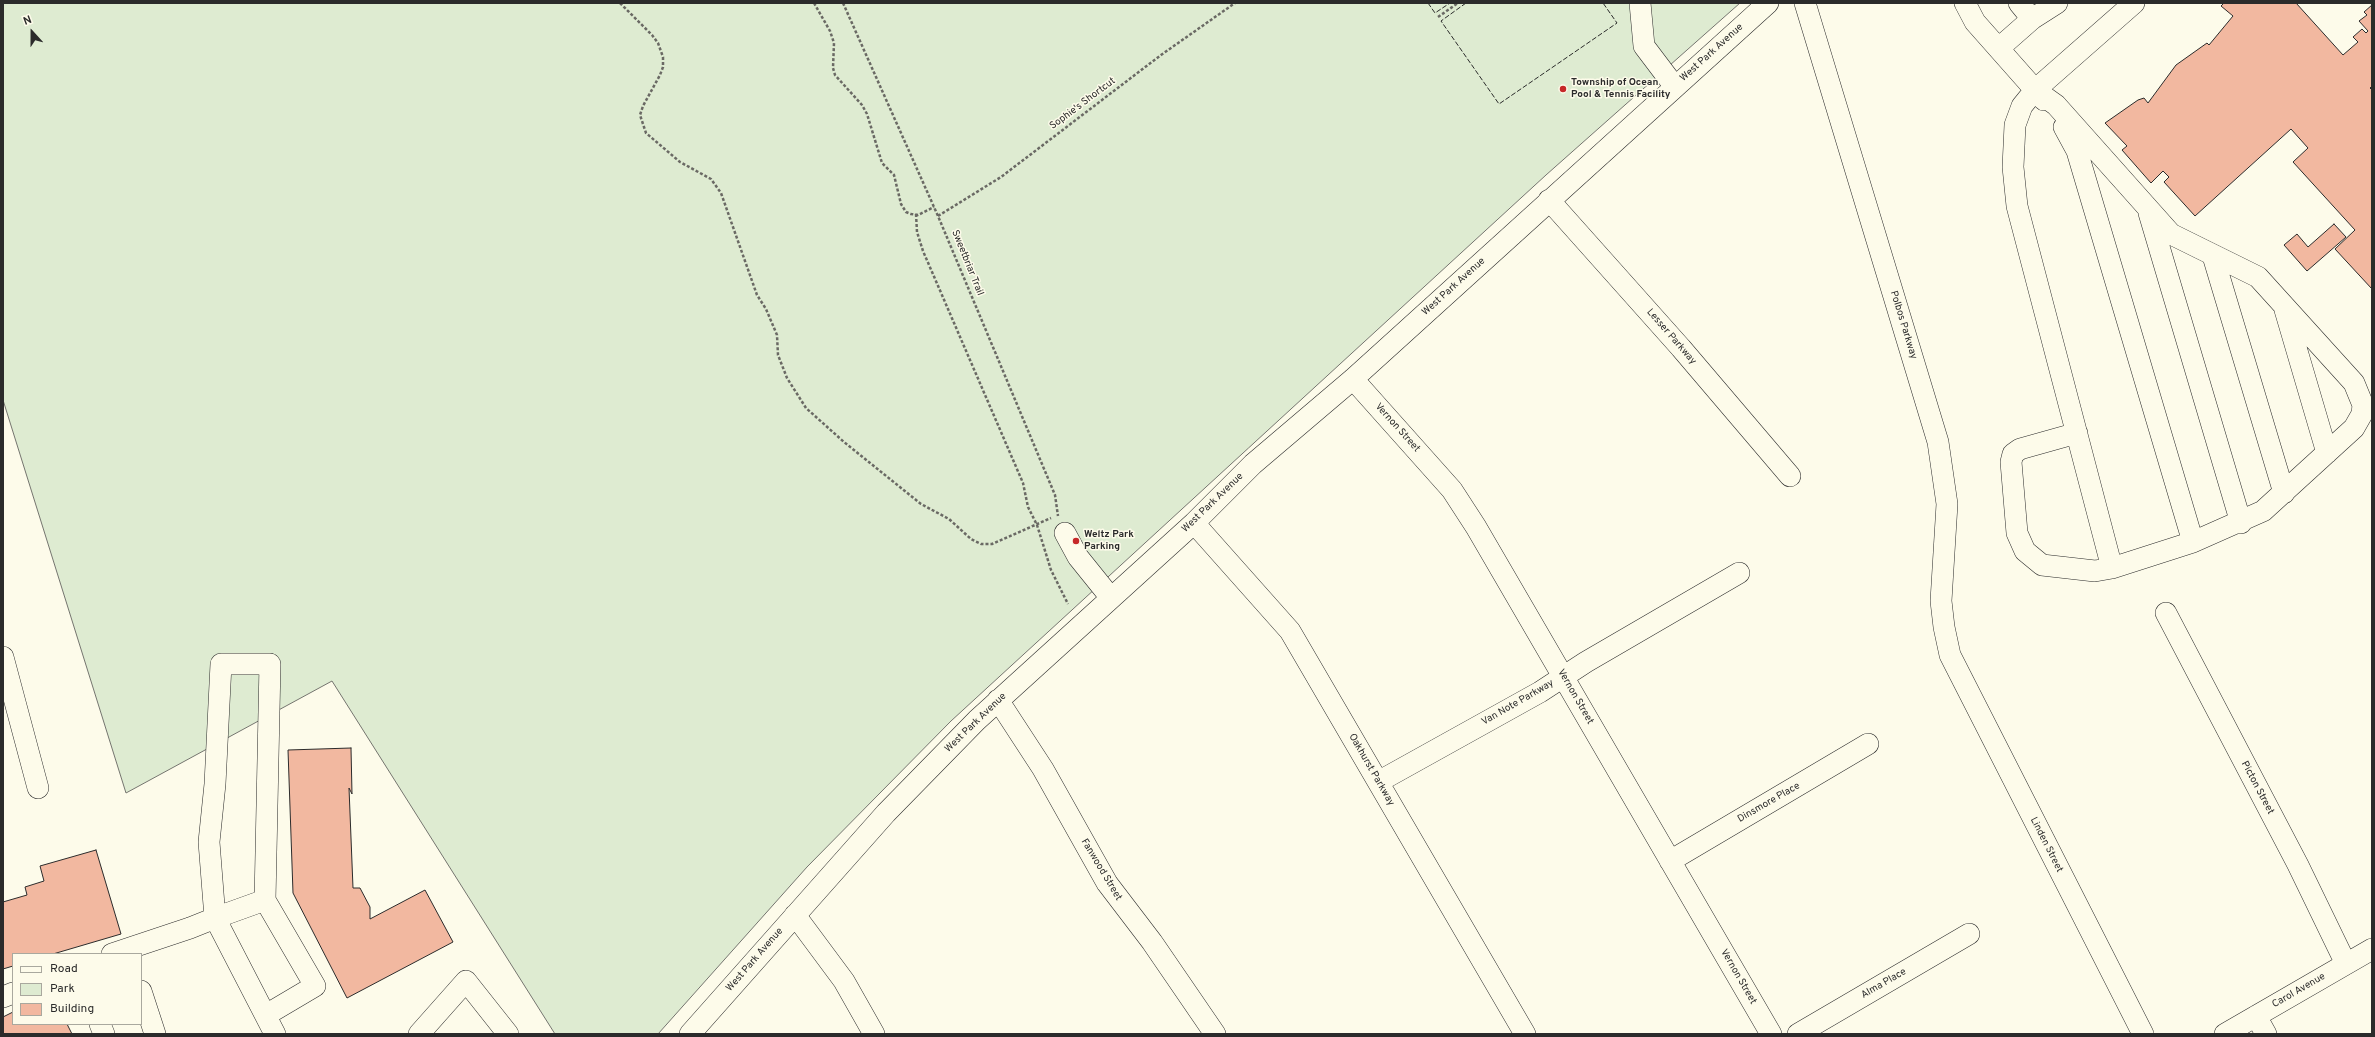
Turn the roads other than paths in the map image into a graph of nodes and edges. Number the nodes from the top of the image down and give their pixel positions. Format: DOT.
graph roads {
  1 [pos="1640,3"];
  2 [pos="1768,3"];
  3 [pos="1805,3"];
  4 [pos="1965,3"];
  5 [pos="2056,3"];
  6 [pos="2134,3"];
  7 [pos="2025,11"];
  8 [pos="1999,48"];
  9 [pos="1675,87"];
  10 [pos="2035,90"];
  11 [pos="2086,182"];
  12 [pos="2125,183"];
  13 [pos="1549,200"];
  14 [pos="2147,207"];
  15 [pos="2214,256"];
  16 [pos="2283,305"];
  17 [pos="1353,379"];
  18 [pos="2077,433"];
  19 [pos="2327,453"];
  20 [pos="1790,476"];
  21 [pos="2284,493"];
  22 [pos="1194,523"];
  23 [pos="2240,523"];
  24 [pos="1065,533"];
  25 [pos="2194,542"];
  26 [pos="2112,568"];
  27 [pos="1739,573"];
  28 [pos="1111,598"];
  29 [pos="2166,613"];
  30 [pos="1950,654"];
  31 [pos="3,657"];
  32 [pos="1564,677"];
  33 [pos="998,700"];
  34 [pos="12,720"];
  35 [pos="1868,744"];
  36 [pos="1378,782"];
  37 [pos="38,788"];
  38 [pos="1670,861"];
  39 [pos="265,900"];
  40 [pos="795,915"];
  41 [pos="215,918"];
  42 [pos="1969,934"];
  43 [pos="2372,949"];
  44 [pos="123,952"];
  45 [pos="2346,964"];
  46 [pos="142,994"];
  47 [pos="266,1015"];
  48 [pos="2256,1016"];
  49 [pos="155,1034"];
  50 [pos="275,1034"];
  51 [pos="419,1034"];
  52 [pos="508,1034"];
  53 [pos="690,1034"];
  54 [pos="874,1034"];
  55 [pos="1215,1034"];
  56 [pos="1525,1034"];
  57 [pos="1771,1034"];
  58 [pos="1798,1034"];
  59 [pos="2143,1034"];
  60 [pos="2225,1034"];
  61 [pos="2266,1034"];
  1 -- 9 [label="street"];
  2 -- 9 [label="street, West Park Avenue"];
  3 -- 30 [label="street, Polbos Parkway"];
  4 -- 8 [label="street"];
  5 -- 7 [label="street"];
  6 -- 10 [label="street"];
  7 -- 8 [label="street"];
  8 -- 10 [label="street"];
  9 -- 13 [label="street, West Park Avenue"];
  10 -- 11 [label="street"];
  10 -- 12 [label="street"];
  10 -- 18 [label="street"];
  11 -- 12 [label="street"];
  11 -- 25 [label="street"];
  12 -- 14 [label="street"];
  13 -- 17 [label="street, West Park Avenue"];
  13 -- 20 [label="street, Lesser Parkway"];
  14 -- 15 [label="street"];
  14 -- 23 [label="street"];
  15 -- 16 [label="street"];
  15 -- 21 [label="street"];
  16 -- 19 [label="street"];
  16 -- 19 [label="street"];
  17 -- 22 [label="street, West Park Avenue"];
  17 -- 32 [label="street, Vernon Street"];
  18 -- 26 [label="street"];
  18 -- 26 [label="street"];
  19 -- 21 [label="street"];
  21 -- 23 [label="street"];
  22 -- 28 [label="street, West Park Avenue"];
  22 -- 36 [label="street, Oakhurst Parkway"];
  23 -- 25 [label="street"];
  24 -- 28 [label="street"];
  25 -- 26 [label="street"];
  27 -- 32 [label="street, Van Note Parkway"];
  28 -- 33 [label="street, West Park Avenue"];
  29 -- 45 [label="street, Picton Street"];
  30 -- 59 [label="street, Linden Street"];
  31 -- 34 [label="street"];
  32 -- 36 [label="street, Van Note Parkway"];
  32 -- 38 [label="street, Vernon Street"];
  33 -- 40 [label="street, West Park Avenue"];
  33 -- 55 [label="street, Fanwood Street"];
  34 -- 37 [label="street"];
  35 -- 38 [label="street, Dinsmore Place"];
  36 -- 56 [label="street, Oakhurst Parkway"];
  38 -- 57 [label="street, Vernon Street"];
  39 -- 41 [label="street"];
  39 -- 41 [label="street"];
  39 -- 47 [label="street"];
  40 -- 53 [label="street, West Park Avenue"];
  40 -- 54 [label="street"];
  41 -- 44 [label="street"];
  41 -- 47 [label="street"];
  42 -- 58 [label="street, Alma Place"];
  43 -- 45 [label="street, Carol Avenue"];
  45 -- 48 [label="street, Carol Avenue"];
  46 -- 49 [label="street"];
  47 -- 50 [label="street"];
  48 -- 60 [label="street, Carol Avenue"];
  48 -- 61 [label="street"];
  51 -- 52 [label="street"];
}
